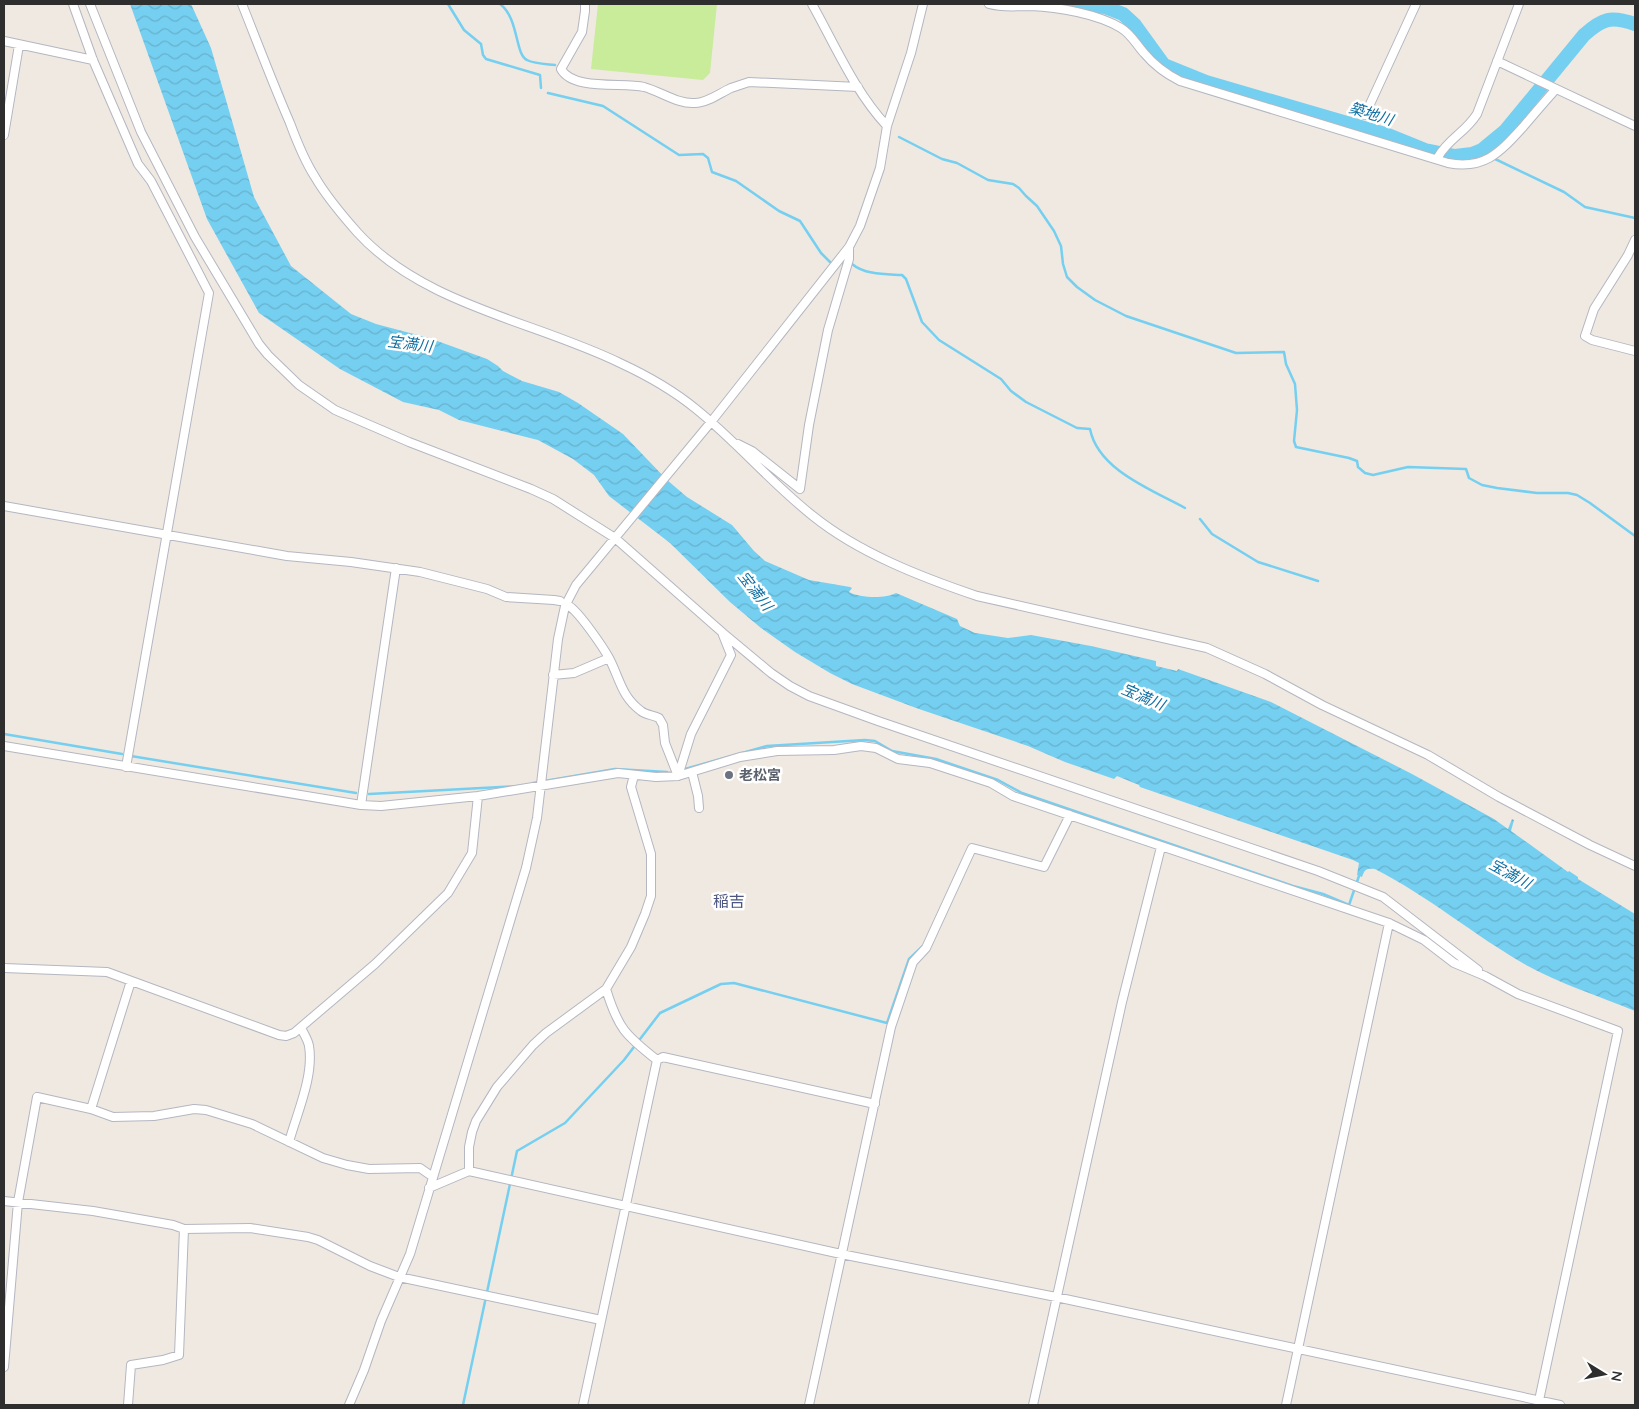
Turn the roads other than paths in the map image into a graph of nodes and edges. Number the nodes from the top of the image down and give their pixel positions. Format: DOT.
graph roads {
  1 [pos="73,4"];
  2 [pos="90,4"];
  3 [pos="242,4"];
  4 [pos="585,4"];
  5 [pos="812,4"];
  6 [pos="922,4"];
  7 [pos="990,4"];
  8 [pos="1416,4"];
  9 [pos="1519,4"];
  10 [pos="4,42"];
  11 [pos="20,45"];
  12 [pos="93,60"];
  13 [pos="1497,61"];
  14 [pos="858,87"];
  15 [pos="1555,88"];
  16 [pos="1366,115"];
  17 [pos="887,126"];
  18 [pos="1635,126"];
  19 [pos="4,135"];
  20 [pos="1438,157"];
  21 [pos="1635,240"];
  22 [pos="849,247"];
  23 [pos="1635,351"];
  24 [pos="708,425"];
  25 [pos="730,440"];
  26 [pos="4,506"];
  27 [pos="166,535"];
  28 [pos="615,538"];
  29 [pos="396,568"];
  30 [pos="560,602"];
  31 [pos="569,606"];
  32 [pos="722,634"];
  33 [pos="731,655"];
  34 [pos="609,658"];
  35 [pos="753,659"];
  36 [pos="553,675"];
  37 [pos="4,746"];
  38 [pos="126,767"];
  39 [pos="692,772"];
  40 [pos="634,775"];
  41 [pos="678,776"];
  42 [pos="541,787"];
  43 [pos="478,796"];
  44 [pos="361,805"];
  45 [pos="699,808"];
  46 [pos="1070,815"];
  47 [pos="1161,847"];
  48 [pos="1635,866"];
  49 [pos="1388,923"];
  50 [pos="4,968"];
  51 [pos="1485,976"];
  52 [pos="131,981"];
  53 [pos="606,989"];
  54 [pos="301,1028"];
  55 [pos="657,1060"];
  56 [pos="875,1104"];
  57 [pos="91,1109"];
  58 [pos="289,1142"];
  59 [pos="469,1171"];
  60 [pos="432,1177"];
  61 [pos="429,1188"];
  62 [pos="4,1201"];
  63 [pos="18,1202"];
  64 [pos="626,1205"];
  65 [pos="184,1229"];
  66 [pos="842,1254"];
  67 [pos="399,1277"];
  68 [pos="1056,1297"];
  69 [pos="601,1320"];
  70 [pos="1297,1350"];
  71 [pos="4,1367"];
  72 [pos="1539,1403"];
  73 [pos="128,1405"];
  74 [pos="349,1405"];
  75 [pos="583,1405"];
  76 [pos="810,1405"];
  77 [pos="1033,1405"];
  78 [pos="1286,1405"];
  79 [pos="1560,1405"];
  1 -- 12 [label="street"];
  2 -- 28 [label="street"];
  3 -- 24 [label="street"];
  4 -- 14 [label="street"];
  5 -- 14 [label="street"];
  6 -- 17 [label="street"];
  7 -- 15 [label="street"];
  8 -- 16 [label="street"];
  9 -- 13 [label="street"];
  10 -- 11 [label="street"];
  11 -- 12 [label="street"];
  11 -- 19 [label="street"];
  12 -- 27 [label="street"];
  13 -- 15 [label="street"];
  13 -- 20 [label="street"];
  14 -- 17 [label="street"];
  15 -- 18 [label="street"];
  17 -- 22 [label="street"];
  21 -- 23 [label="street"];
  22 -- 24 [label="street"];
  22 -- 25 [label="street"];
  24 -- 25 [label="street"];
  24 -- 28 [label="street"];
  25 -- 48 [label="street"];
  26 -- 27 [label="street"];
  27 -- 29 [label="street"];
  27 -- 38 [label="street"];
  28 -- 32 [label="street"];
  28 -- 36 [label="street"];
  29 -- 30 [label="street"];
  29 -- 44 [label="street"];
  31 -- 34 [label="street"];
  32 -- 33 [label="street"];
  32 -- 35 [label="street"];
  33 -- 35 [label="street"];
  33 -- 41 [label="street"];
  34 -- 36 [label="street"];
  34 -- 41 [label="street"];
  35 -- 51 [label="street"];
  36 -- 42 [label="street"];
  37 -- 38 [label="street"];
  38 -- 44 [label="street"];
  39 -- 41 [label="street"];
  39 -- 45 [label="street"];
  39 -- 46 [label="street"];
  40 -- 41 [label="street"];
  40 -- 42 [label="street"];
  40 -- 53 [label="street"];
  42 -- 43 [label="street"];
  42 -- 60 [label="street"];
  43 -- 44 [label="street"];
  43 -- 54 [label="street"];
  46 -- 47 [label="street"];
  46 -- 56 [label="street"];
  47 -- 49 [label="street"];
  47 -- 68 [label="street"];
  49 -- 51 [label="street"];
  49 -- 70 [label="street"];
  50 -- 52 [label="street"];
  51 -- 72 [label="street"];
  52 -- 54 [label="street"];
  52 -- 57 [label="street"];
  53 -- 55 [label="street"];
  53 -- 59 [label="street"];
  54 -- 58 [label="street"];
  55 -- 56 [label="street"];
  55 -- 64 [label="street"];
  56 -- 66 [label="street"];
  57 -- 58 [label="street"];
  57 -- 63 [label="street"];
  58 -- 60 [label="street"];
  59 -- 61 [label="street"];
  59 -- 64 [label="street"];
  60 -- 61 [label="street"];
  61 -- 67 [label="street"];
  62 -- 63 [label="street"];
  63 -- 65 [label="street"];
  63 -- 71 [label="street"];
  64 -- 66 [label="street"];
  64 -- 69 [label="street"];
  65 -- 67 [label="street"];
  65 -- 73 [label="street"];
  66 -- 68 [label="street"];
  66 -- 76 [label="street"];
  67 -- 69 [label="street"];
  67 -- 74 [label="street"];
  68 -- 70 [label="street"];
  68 -- 77 [label="street"];
  69 -- 75 [label="street"];
  70 -- 72 [label="street"];
  70 -- 78 [label="street"];
  72 -- 79 [label="street"];
}
